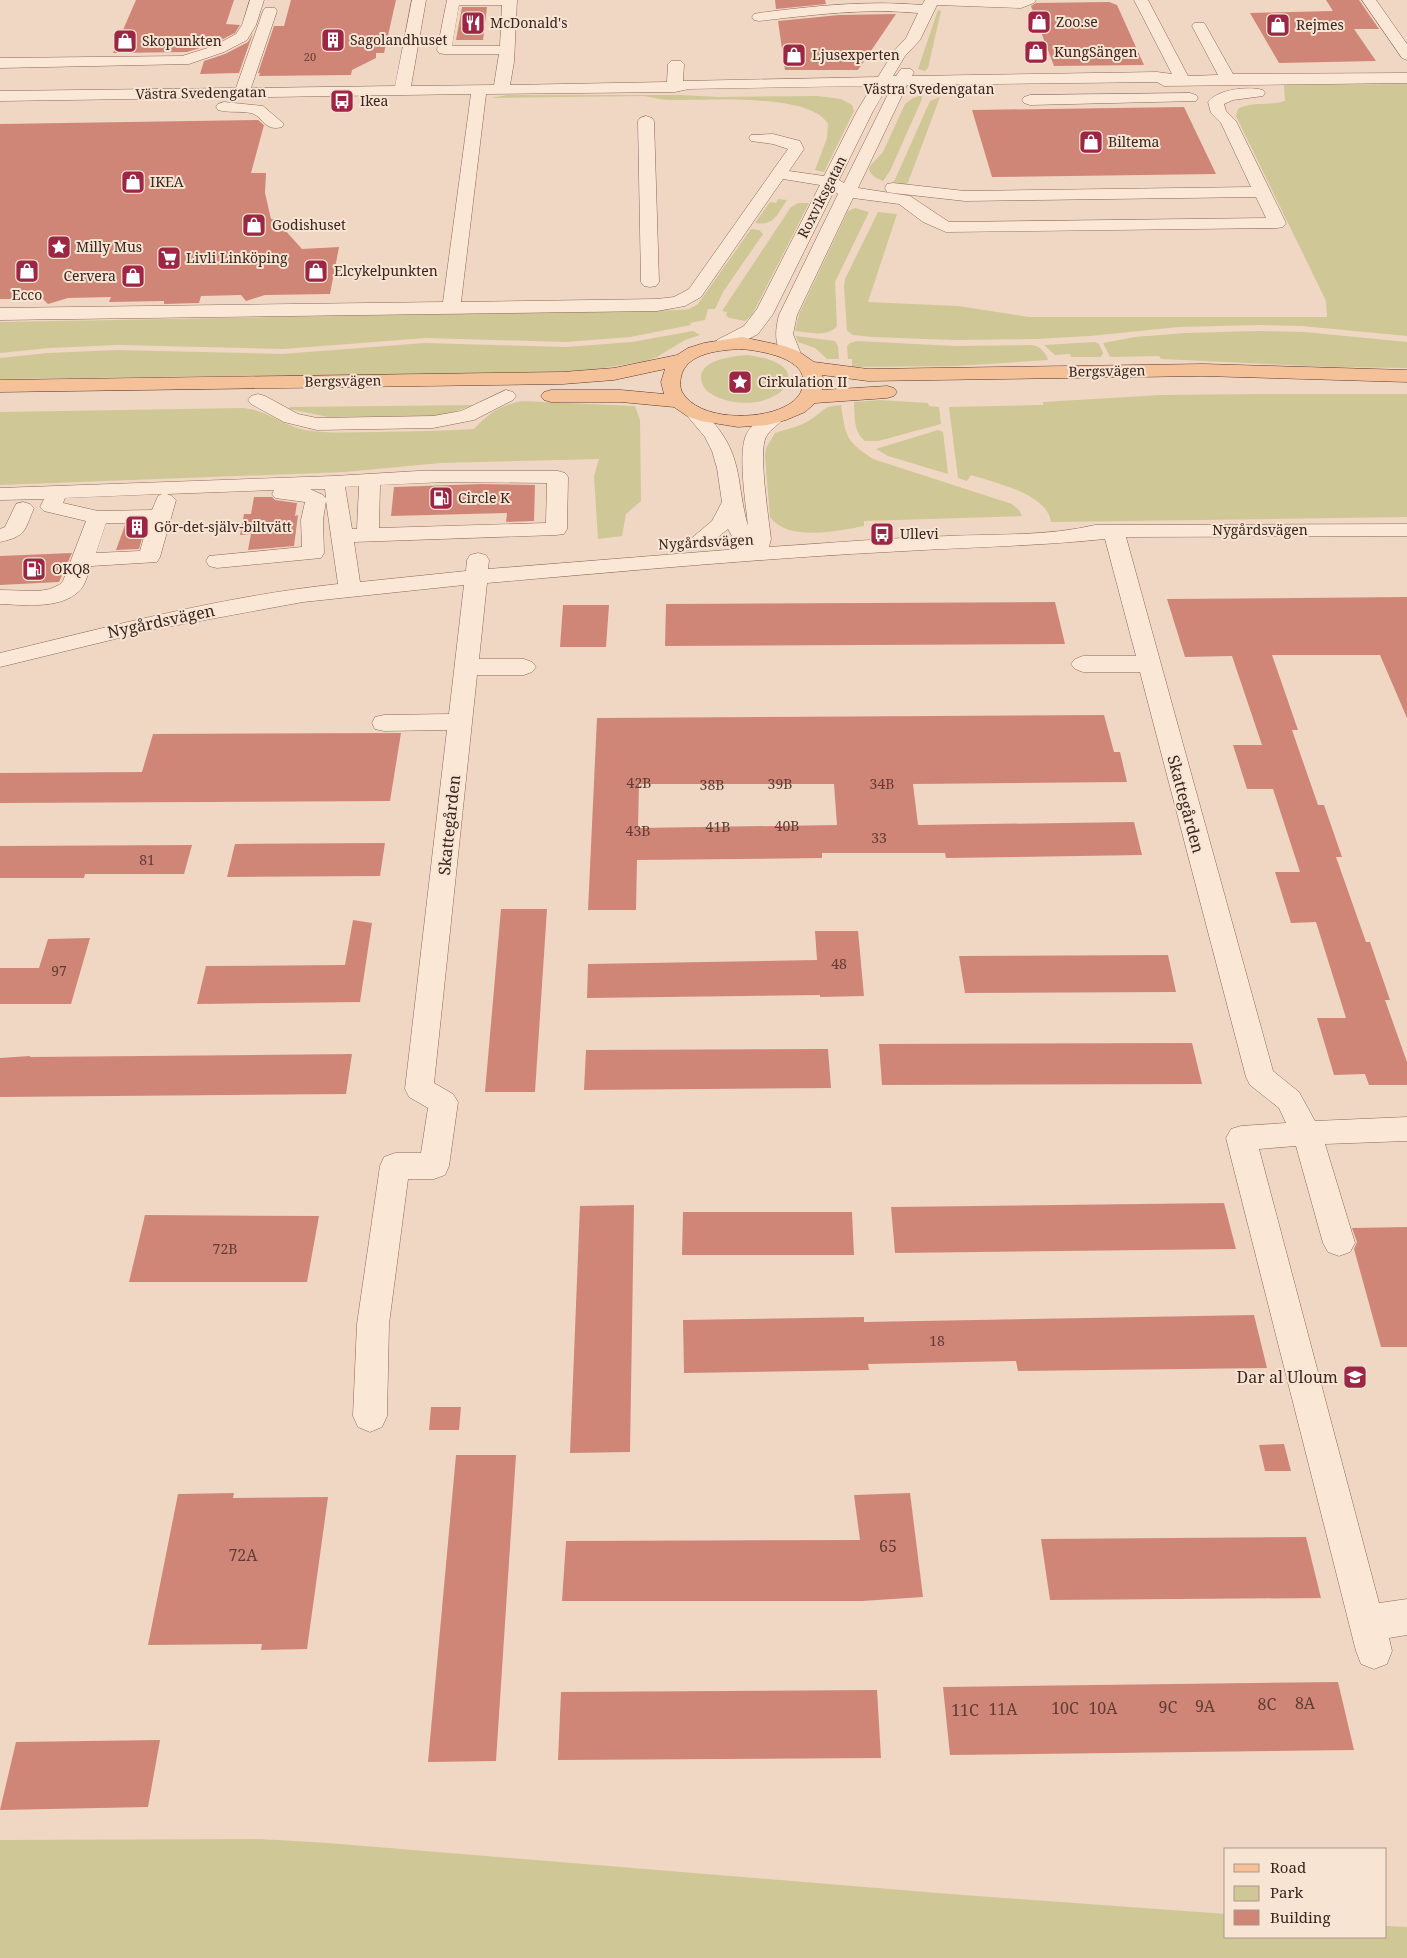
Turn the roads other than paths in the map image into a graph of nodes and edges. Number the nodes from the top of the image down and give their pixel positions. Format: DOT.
graph roads {
  1 [pos="258,0"];
  2 [pos="274,0"];
  3 [pos="419,0"];
  4 [pos="510,0"];
  5 [pos="1029,0"];
  6 [pos="1141,0"];
  7 [pos="1369,0"];
  8 [pos="930,4"];
  9 [pos="759,17"];
  10 [pos="249,25"];
  11 [pos="266,25"];
  12 [pos="1199,26"];
  13 [pos="446,35"];
  14 [pos="412,36"];
  15 [pos="913,40"];
  16 [pos="506,50"];
  17 [pos="1407,54"];
  18 [pos="184,61"];
  19 [pos="0,63"];
  20 [pos="676,64"];
  21 [pos="1407,76"];
  22 [pos="1228,79"];
  23 [pos="1182,80"];
  24 [pos="881,85"];
  25 [pos="901,85"];
  26 [pos="1263,86"];
  27 [pos="676,88"];
  28 [pos="501,89"];
  29 [pos="817,89"];
  30 [pos="402,90"];
  31 [pos="435,90"];
  32 [pos="479,90"];
  33 [pos="242,93"];
  34 [pos="174,94"];
  35 [pos="0,96"];
  36 [pos="1030,100"];
  37 [pos="1216,102"];
  38 [pos="857,103"];
  39 [pos="0,109"];
  40 [pos="646,121"];
  41 [pos="1228,122"];
  42 [pos="276,124"];
  43 [pos="757,138"];
  44 [pos="780,174"];
  45 [pos="857,174"];
  46 [pos="829,182"];
  47 [pos="848,192"];
  48 [pos="1263,192"];
  49 [pos="650,282"];
  50 [pos="451,308"];
  51 [pos="0,314"];
  52 [pos="724,344"];
  53 [pos="791,354"];
  54 [pos="684,359"];
  55 [pos="808,367"];
  56 [pos="1407,376"];
  57 [pos="0,386"];
  58 [pos="1407,387"];
  59 [pos="506,396"];
  60 [pos="809,397"];
  61 [pos="258,400"];
  62 [pos="0,404"];
  63 [pos="686,406"];
  64 [pos="775,418"];
  65 [pos="370,479"];
  66 [pos="334,482"];
  67 [pos="0,494"];
  68 [pos="229,496"];
  69 [pos="54,500"];
  70 [pos="732,502"];
  71 [pos="22,508"];
  72 [pos="0,509"];
  73 [pos="98,517"];
  74 [pos="1407,530"];
  75 [pos="1114,532"];
  76 [pos="368,535"];
  77 [pos="0,536"];
  78 [pos="343,536"];
  79 [pos="698,542"];
  80 [pos="753,544"];
  81 [pos="86,550"];
  82 [pos="218,561"];
  83 [pos="477,569"];
  84 [pos="350,587"];
  85 [pos="0,597"];
  86 [pos="7,656"];
  87 [pos="1083,664"];
  88 [pos="1148,664"];
  89 [pos="466,667"];
  90 [pos="524,667"];
  91 [pos="460,722"];
  92 [pos="384,723"];
  93 [pos="1407,1129"];
  94 [pos="1307,1134"];
  95 [pos="1339,1243"];
  96 [pos="370,1416"];
  97 [pos="1407,1617"];
  1 -- 10 [label="street"];
  2 -- 11 [label="street"];
  3 -- 14 [label="street"];
  4 -- 13 [label="street"];
  4 -- 16 [label="street"];
  5 -- 8 [label="street"];
  6 -- 23 [label="street"];
  7 -- 17 [label="street"];
  8 -- 9 [label="street"];
  8 -- 15 [label="street, Roxviksgatan"];
  10 -- 11 [label="street"];
  10 -- 18 [label="street"];
  11 -- 33 [label="street"];
  12 -- 22 [label="street"];
  13 -- 14 [label="street"];
  13 -- 16 [label="street"];
  14 -- 30 [label="street"];
  15 -- 24 [label="street, Roxviksgatan"];
  15 -- 25 [label="street, Roxviksgatan"];
  16 -- 28 [label="street"];
  18 -- 19 [label="street"];
  18 -- 34 [label="street"];
  20 -- 27 [label="street"];
  21 -- 26 [label="street, Västra Svedengatan"];
  22 -- 23 [label="street, Västra Svedengatan"];
  22 -- 26 [label="street, Västra Svedengatan"];
  23 -- 25 [label="street, Västra Svedengatan"];
  24 -- 25 [label="street, Västra Svedengatan"];
  24 -- 27 [label="street, Västra Svedengatan"];
  24 -- 29 [label="street, Västra Svedengatan"];
  24 -- 38 [label="street, Roxviksgatan"];
  25 -- 45 [label="street, Roxviksgatan"];
  26 -- 37 [label="street"];
  26 -- 41 [label="street"];
  27 -- 28 [label="street, Västra Svedengatan"];
  27 -- 29 [label="street, Västra Svedengatan"];
  28 -- 32 [label="street, Västra Svedengatan"];
  29 -- 38 [label="street"];
  30 -- 31 [label="street, Västra Svedengatan"];
  30 -- 33 [label="street, Västra Svedengatan"];
  31 -- 32 [label="street, Västra Svedengatan"];
  31 -- 33 [label="street"];
  32 -- 50 [label="street"];
  33 -- 34 [label="street, Västra Svedengatan"];
  34 -- 35 [label="street, Västra Svedengatan"];
  36 -- 37 [label="street"];
  37 -- 41 [label="street"];
  38 -- 46 [label="street, Roxviksgatan"];
  39 -- 42 [label="street"];
  40 -- 49 [label="street"];
  41 -- 48 [label="street"];
  43 -- 44 [label="street"];
  44 -- 46 [label="street"];
  44 -- 50 [label="street"];
  45 -- 47 [label="street, Roxviksgatan"];
  45 -- 48 [label="street"];
  46 -- 47 [label="street"];
  46 -- 52 [label="street, Roxviksgatan"];
  47 -- 48 [label="street"];
  47 -- 53 [label="street, Roxviksgatan"];
  50 -- 51 [label="street"];
  52 -- 53 [label="main road"];
  52 -- 54 [label="main road"];
  53 -- 55 [label="main road"];
  54 -- 57 [label="main road, Bergsvägen"];
  54 -- 63 [label="main road"];
  55 -- 56 [label="main road, Bergsvägen"];
  55 -- 60 [label="main road"];
  58 -- 60 [label="main road, Bergsvägen"];
  59 -- 61 [label="street"];
  59 -- 63 [label="main road"];
  60 -- 64 [label="main road"];
  61 -- 62 [label="main road"];
  63 -- 64 [label="main road"];
  63 -- 70 [label="street"];
  64 -- 80 [label="street"];
  65 -- 66 [label="street"];
  65 -- 76 [label="street"];
  65 -- 76 [label="street"];
  66 -- 69 [label="street"];
  66 -- 78 [label="street"];
  67 -- 69 [label="street"];
  68 -- 82 [label="street"];
  69 -- 71 [label="street"];
  69 -- 73 [label="street"];
  70 -- 79 [label="street"];
  70 -- 80 [label="street"];
  71 -- 72 [label="street"];
  71 -- 77 [label="street"];
  73 -- 81 [label="street"];
  73 -- 81 [label="street"];
  74 -- 75 [label="street, Nygårdsvägen"];
  75 -- 80 [label="street, Nygårdsvägen"];
  75 -- 88 [label="street, Skattegården"];
  76 -- 78 [label="street"];
  78 -- 84 [label="street"];
  79 -- 80 [label="street, Nygårdsvägen"];
  79 -- 83 [label="street, Nygårdsvägen"];
  80 -- 83 [label="street, Nygårdsvägen"];
  81 -- 85 [label="street"];
  83 -- 84 [label="street, Nygårdsvägen"];
  83 -- 89 [label="street, Skattegården"];
  84 -- 86 [label="street, Nygårdsvägen"];
  87 -- 88 [label="street"];
  88 -- 94 [label="street, Skattegården"];
  89 -- 90 [label="street"];
  89 -- 91 [label="street, Skattegården"];
  91 -- 92 [label="street"];
  91 -- 96 [label="street, Skattegården"];
  93 -- 94 [label="street"];
  94 -- 95 [label="street"];
  94 -- 97 [label="street"];
}
